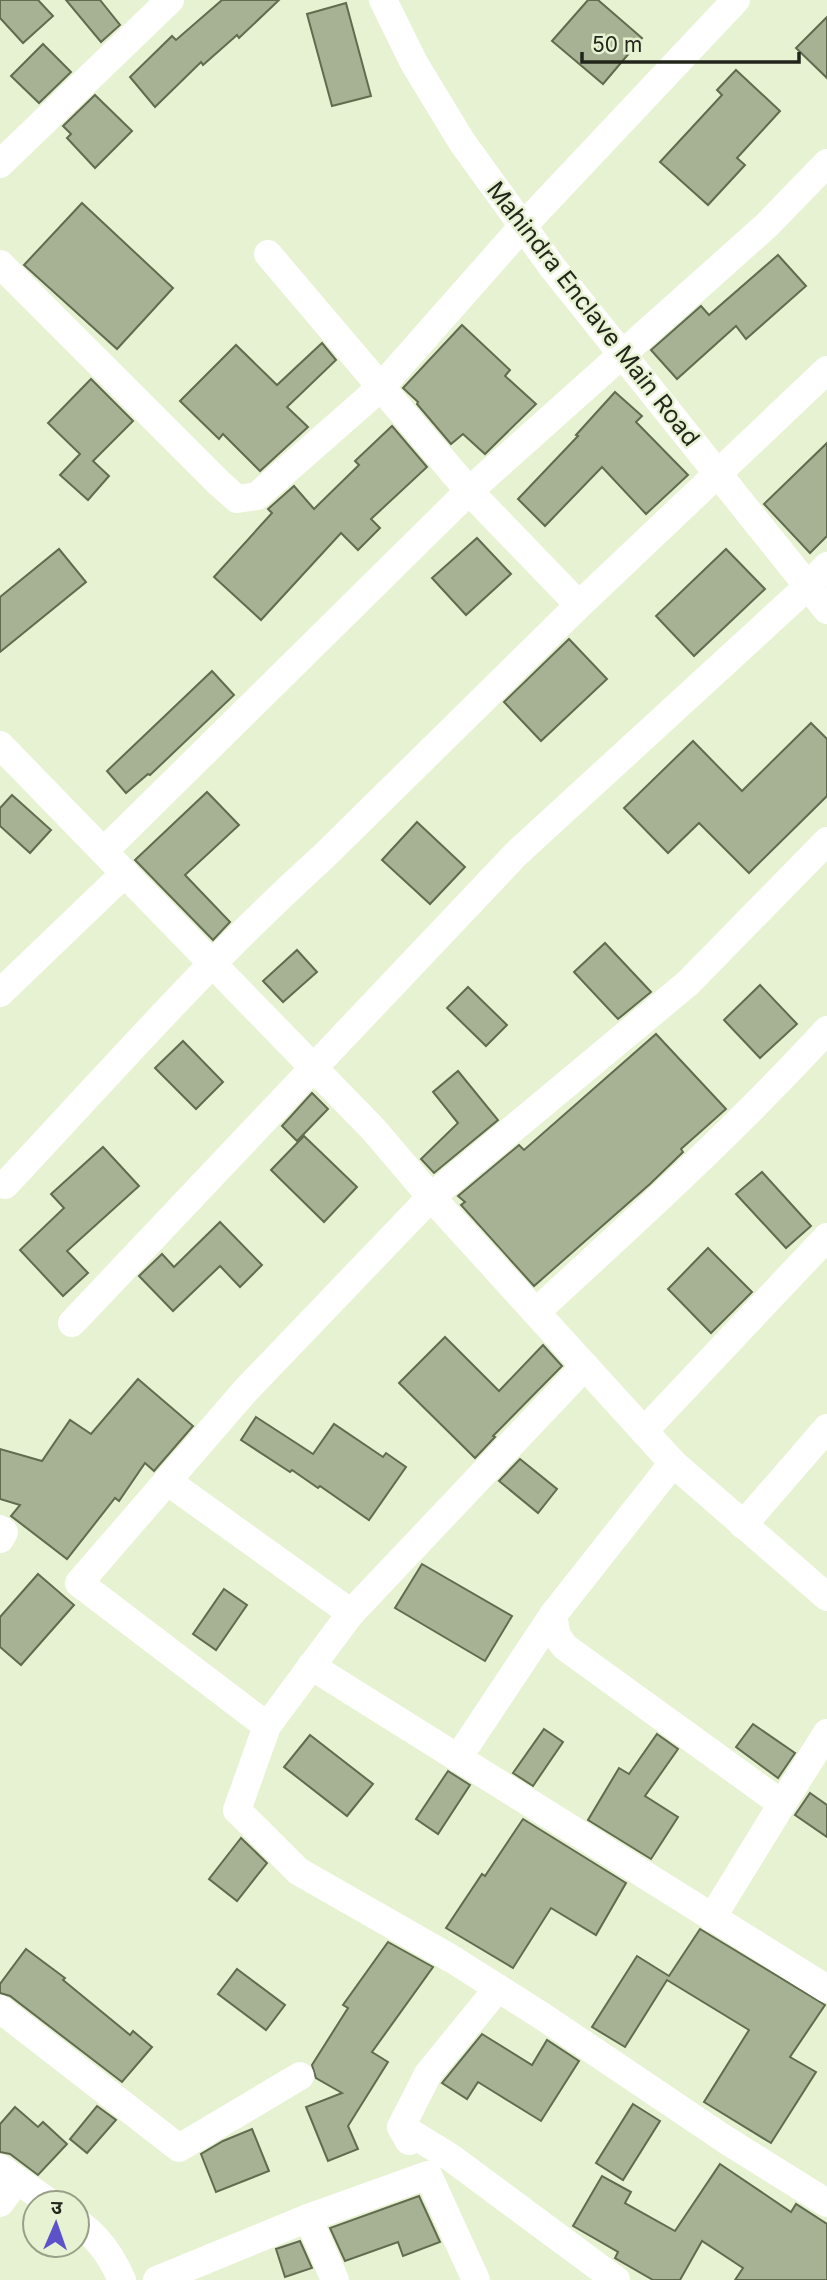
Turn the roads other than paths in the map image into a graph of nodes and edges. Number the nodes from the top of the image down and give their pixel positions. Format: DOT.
graph roads {
  1 [pos="170,0"];
  2 [pos="383,0"];
  3 [pos="736,0"];
  4 [pos="827,163"];
  5 [pos="0,164"];
  6 [pos="523,226"];
  7 [pos="268,254"];
  8 [pos="0,264"];
  9 [pos="622,354"];
  10 [pos="827,370"];
  11 [pos="380,388"];
  12 [pos="718,475"];
  13 [pos="469,491"];
  14 [pos="827,566"];
  15 [pos="807,587"];
  16 [pos="579,605"];
  17 [pos="827,610"];
  18 [pos="2,750"];
  19 [pos="827,841"];
  20 [pos="104,851"];
  21 [pos="125,873"];
  22 [pos="212,963"];
  23 [pos="0,993"];
  24 [pos="827,1030"];
  25 [pos="313,1067"];
  26 [pos="5,1185"];
  27 [pos="431,1197"];
  28 [pos="827,1237"];
  29 [pos="536,1312"];
  30 [pos="72,1323"];
  31 [pos="585,1366"];
  32 [pos="827,1427"];
  33 [pos="644,1431"];
  34 [pos="673,1463"];
  35 [pos="167,1481"];
  36 [pos="743,1525"];
  37 [pos="0,1530"];
  38 [pos="0,1539"];
  39 [pos="827,1597"];
  40 [pos="351,1613"];
  41 [pos="553,1615"];
  42 [pos="312,1666"];
  43 [pos="267,1726"];
  44 [pos="827,1733"];
  45 [pos="458,1758"];
  46 [pos="782,1804"];
  47 [pos="712,1918"];
  48 [pos="498,1988"];
  49 [pos="827,1989"];
  50 [pos="0,2009"];
  51 [pos="300,2076"];
  52 [pos="401,2127"];
  53 [pos="8,2174"];
  54 [pos="428,2175"];
  55 [pos="30,2189"];
  56 [pos="0,2203"];
  57 [pos="827,2203"];
  58 [pos="308,2218"];
  59 [pos="91,2232"];
  60 [pos="122,2280"];
  61 [pos="157,2280"];
  62 [pos="335,2280"];
  63 [pos="476,2280"];
  64 [pos="616,2280"];
  1 -- 5 [label="street"];
  2 -- 6 [label="street, Mahindra Enclave Main Road"];
  3 -- 6 [label="street"];
  4 -- 9 [label="street"];
  6 -- 9 [label="street, Mahindra Enclave Main Road"];
  6 -- 11 [label="street"];
  7 -- 11 [label="street"];
  8 -- 11 [label="street"];
  9 -- 12 [label="street, Mahindra Enclave Main Road"];
  9 -- 13 [label="street"];
  10 -- 12 [label="street"];
  11 -- 13 [label="street"];
  12 -- 15 [label="street, Mahindra Enclave Main Road"];
  12 -- 16 [label="street"];
  13 -- 16 [label="street"];
  13 -- 20 [label="street"];
  14 -- 15 [label="street"];
  15 -- 17 [label="street, Mahindra Enclave Main Road"];
  15 -- 25 [label="street"];
  16 -- 22 [label="street"];
  18 -- 20 [label="street"];
  19 -- 27 [label="street"];
  20 -- 21 [label="street"];
  21 -- 22 [label="street"];
  21 -- 23 [label="street"];
  22 -- 25 [label="street"];
  22 -- 26 [label="street"];
  24 -- 29 [label="street"];
  25 -- 27 [label="street"];
  25 -- 30 [label="street"];
  27 -- 29 [label="street"];
  27 -- 35 [label="street"];
  28 -- 33 [label="street"];
  29 -- 31 [label="street"];
  31 -- 33 [label="street"];
  31 -- 40 [label="street"];
  32 -- 36 [label="street"];
  33 -- 34 [label="street"];
  34 -- 36 [label="street"];
  34 -- 41 [label="street"];
  35 -- 40 [label="street"];
  35 -- 43 [label="street"];
  36 -- 39 [label="street"];
  37 -- 38 [label="street"];
  40 -- 42 [label="street"];
  41 -- 45 [label="street"];
  41 -- 46 [label="street"];
  42 -- 43 [label="street"];
  42 -- 45 [label="street"];
  43 -- 48 [label="street"];
  44 -- 46 [label="street"];
  45 -- 47 [label="street"];
  46 -- 47 [label="street"];
  47 -- 49 [label="street"];
  48 -- 52 [label="street"];
  48 -- 57 [label="street"];
  50 -- 51 [label="street"];
  52 -- 54 [label="street"];
  52 -- 64 [label="street"];
  53 -- 55 [label="street"];
  53 -- 56 [label="street"];
  54 -- 58 [label="street"];
  54 -- 63 [label="street"];
  58 -- 61 [label="street"];
  58 -- 62 [label="street"];
  59 -- 60 [label="street"];
}
